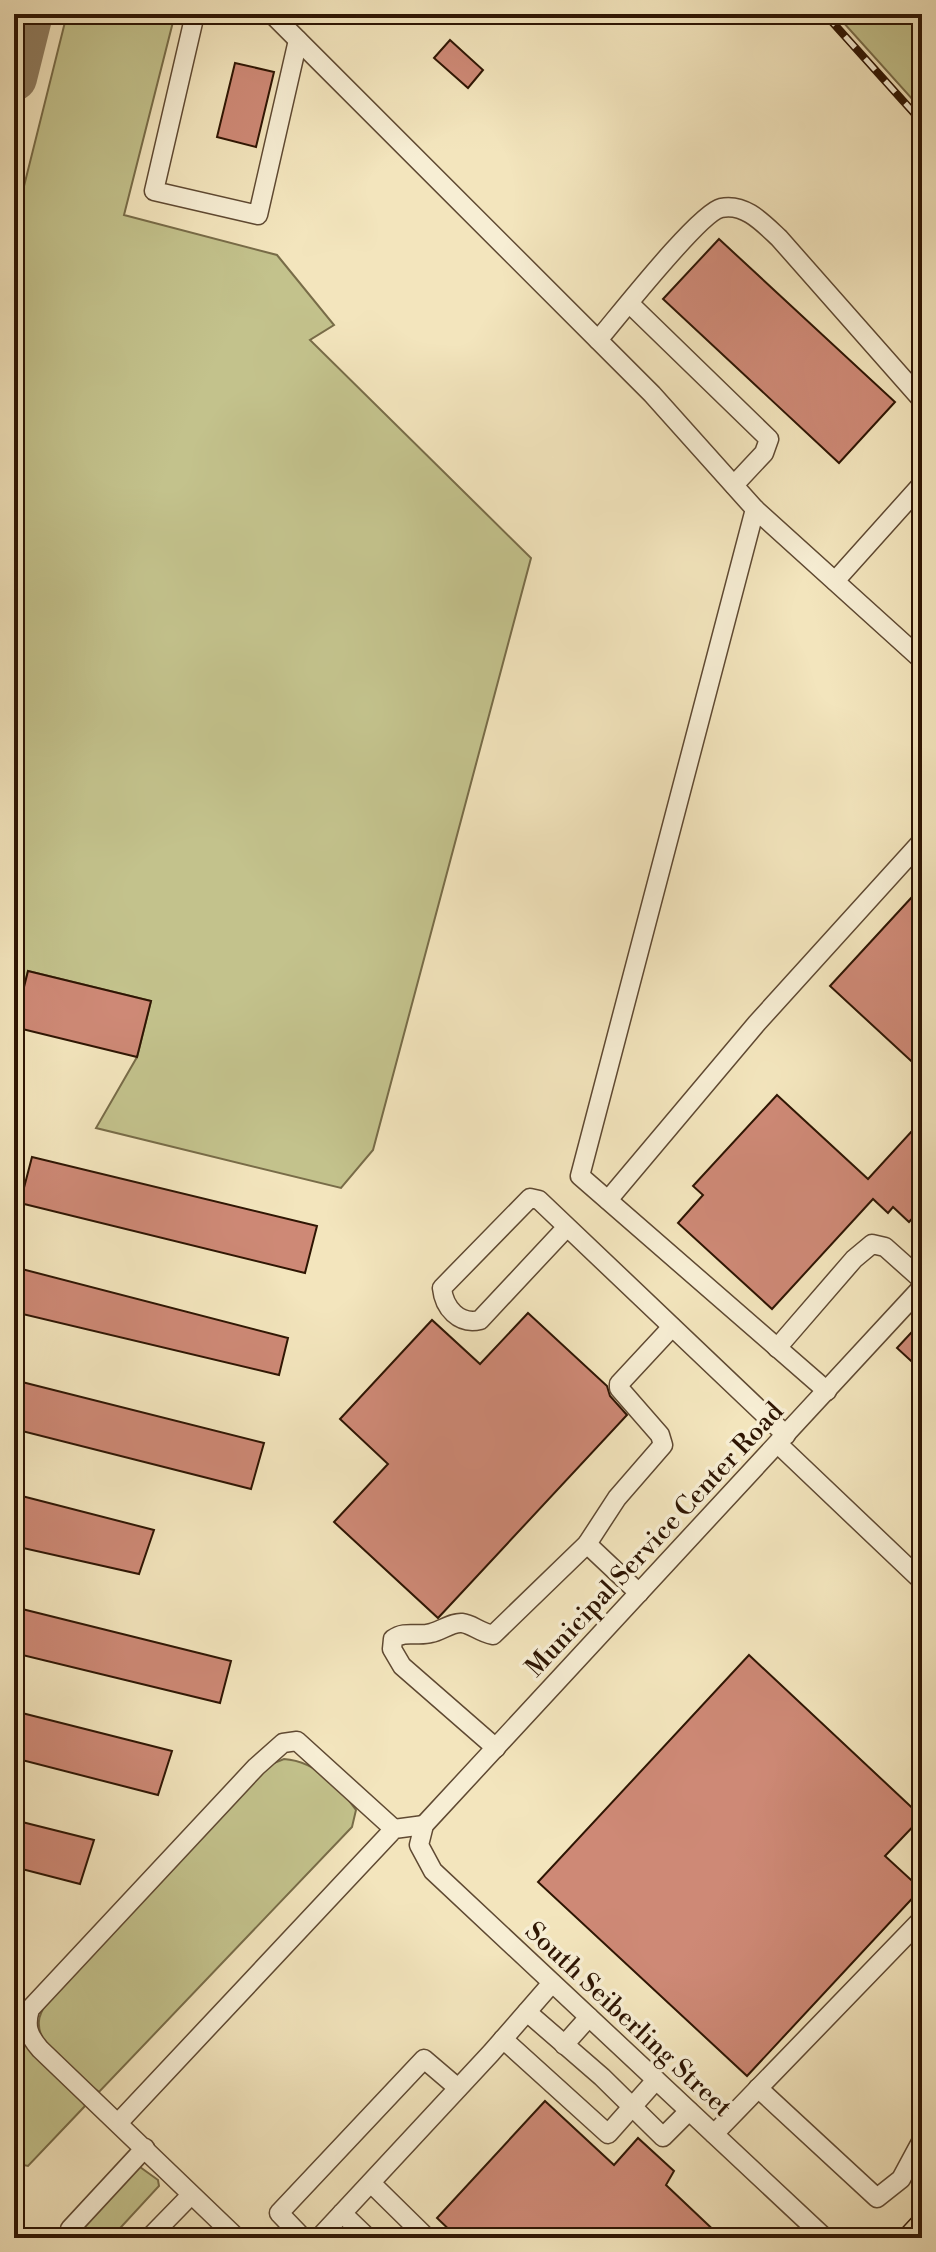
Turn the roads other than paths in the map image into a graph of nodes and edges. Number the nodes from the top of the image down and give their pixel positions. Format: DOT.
graph roads {
  1 [pos="195,14"];
  2 [pos="272,14"];
  3 [pos="298,40"];
  4 [pos="630,304"];
  5 [pos="598,340"];
  6 [pos="922,400"];
  7 [pos="922,484"];
  8 [pos="734,485"];
  9 [pos="755,509"];
  10 [pos="835,581"];
  11 [pos="920,655"];
  12 [pos="922,841"];
  13 [pos="608,1200"];
  14 [pos="567,1227"];
  15 [pos="922,1280"];
  16 [pos="922,1287"];
  17 [pos="672,1327"];
  18 [pos="777,1348"];
  19 [pos="827,1391"];
  20 [pos="782,1439"];
  21 [pos="587,1544"];
  22 [pos="922,1581"];
  23 [pos="639,1593"];
  24 [pos="496,1748"];
  25 [pos="424,1825"];
  26 [pos="394,1829"];
  27 [pos="922,1919"];
  28 [pos="552,1983"];
  29 [pos="527,2012"];
  30 [pos="589,2017"];
  31 [pos="503,2039"];
  32 [pos="564,2045"];
  33 [pos="656,2080"];
  34 [pos="458,2088"];
  35 [pos="758,2088"];
  36 [pos="632,2105"];
  37 [pos="689,2111"];
  38 [pos="119,2122"];
  39 [pos="714,2134"];
  40 [pos="922,2140"];
  41 [pos="145,2148"];
  42 [pos="371,2183"];
  43 [pos="191,2195"];
  44 [pos="342,2213"];
  45 [pos="922,2224"];
  46 [pos="70,2229"];
  47 [pos="149,2238"];
  48 [pos="237,2238"];
  49 [pos="303,2238"];
  50 [pos="319,2238"];
  51 [pos="368,2238"];
  52 [pos="427,2238"];
  53 [pos="825,2238"];
  54 [pos="909,2238"];
  1 -- 3 [label="street"];
  2 -- 3 [label="street"];
  3 -- 5 [label="street"];
  4 -- 5 [label="street"];
  4 -- 6 [label="street"];
  4 -- 8 [label="street"];
  5 -- 8 [label="street"];
  7 -- 10 [label="street"];
  8 -- 9 [label="street"];
  9 -- 10 [label="street"];
  9 -- 13 [label="street"];
  10 -- 11 [label="street"];
  12 -- 13 [label="street"];
  13 -- 18 [label="street"];
  14 -- 14 [label="street"];
  14 -- 17 [label="street"];
  15 -- 18 [label="street"];
  16 -- 19 [label="street, Municipal Service Center Road"];
  17 -- 20 [label="street"];
  17 -- 21 [label="street"];
  18 -- 19 [label="street"];
  19 -- 20 [label="street, Municipal Service Center Road"];
  20 -- 22 [label="street"];
  20 -- 23 [label="street, Municipal Service Center Road"];
  21 -- 23 [label="street"];
  21 -- 24 [label="street"];
  23 -- 24 [label="street, Municipal Service Center Road"];
  24 -- 25 [label="street, Municipal Service Center Road"];
  25 -- 26 [label="street"];
  25 -- 28 [label="street, South Seiberling Street"];
  26 -- 38 [label="street"];
  26 -- 38 [label="street"];
  27 -- 35 [label="street"];
  28 -- 29 [label="street"];
  28 -- 30 [label="street, South Seiberling Street"];
  29 -- 31 [label="street"];
  29 -- 32 [label="street"];
  30 -- 32 [label="street"];
  30 -- 33 [label="street, South Seiberling Street"];
  31 -- 34 [label="street"];
  31 -- 36 [label="street"];
  32 -- 36 [label="street"];
  33 -- 36 [label="street"];
  33 -- 37 [label="street, South Seiberling Street"];
  34 -- 42 [label="street"];
  34 -- 49 [label="street"];
  35 -- 39 [label="street"];
  35 -- 40 [label="street"];
  36 -- 37 [label="street"];
  37 -- 39 [label="street, South Seiberling Street"];
  38 -- 41 [label="street"];
  39 -- 53 [label="street, South Seiberling Street"];
  41 -- 43 [label="street"];
  41 -- 46 [label="street"];
  42 -- 44 [label="street"];
  42 -- 52 [label="street"];
  43 -- 47 [label="street"];
  43 -- 48 [label="street"];
  44 -- 50 [label="street"];
  44 -- 51 [label="street"];
  45 -- 54 [label="main road"];
}
